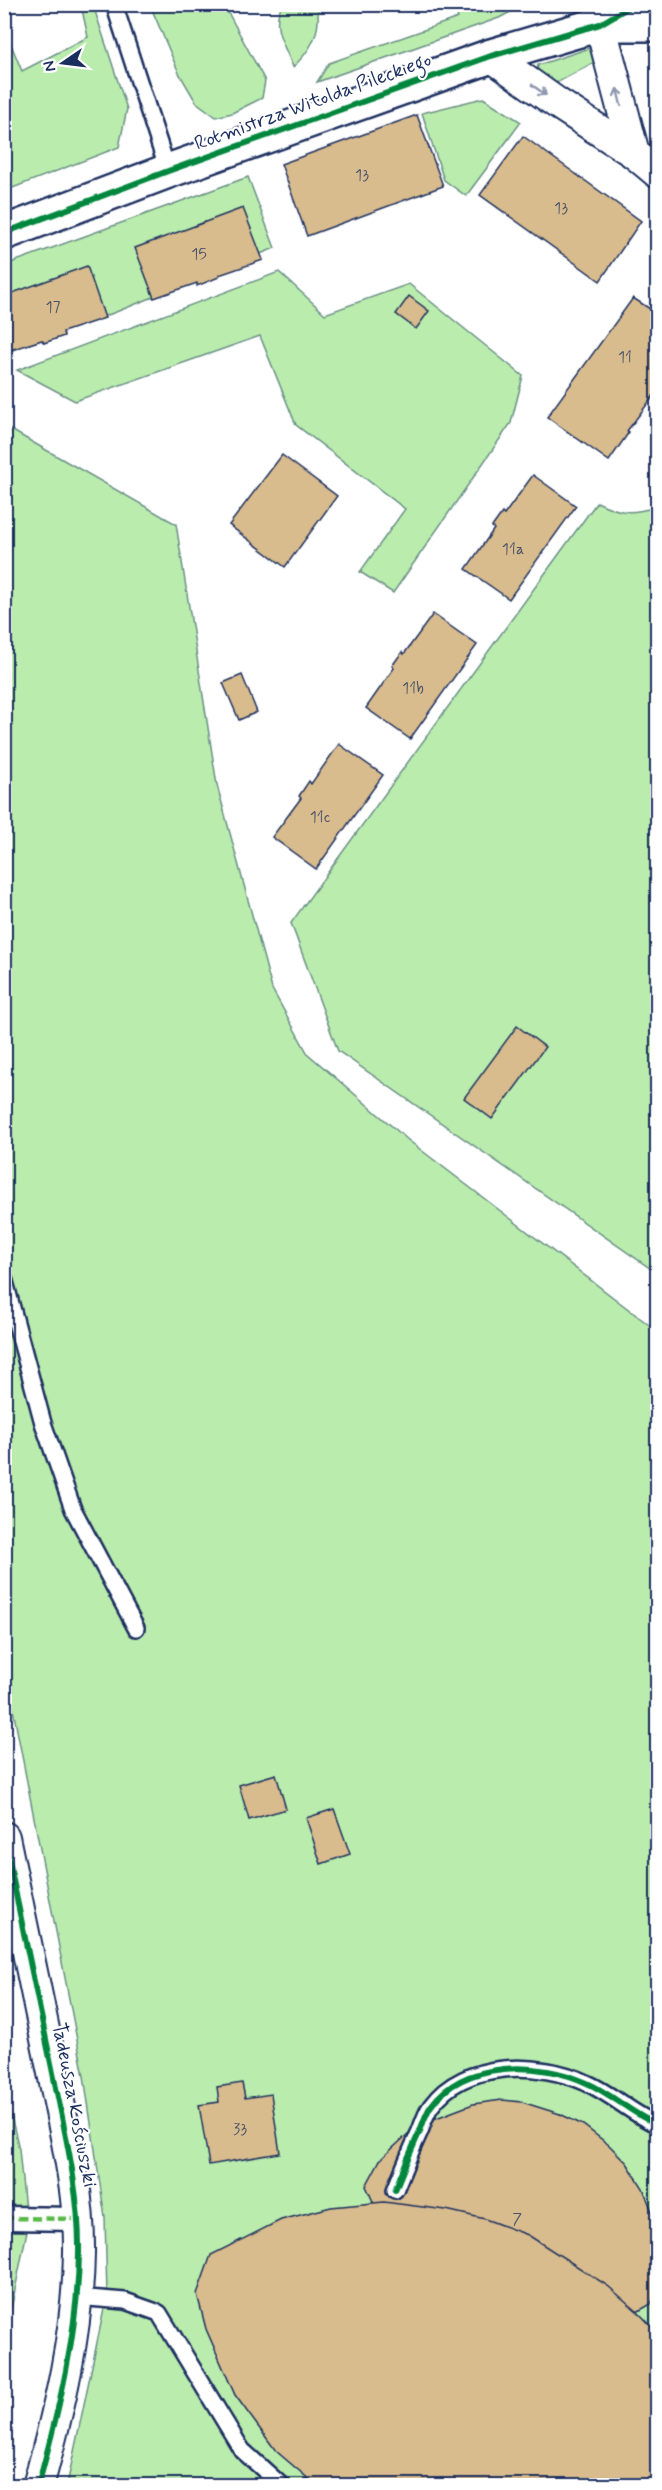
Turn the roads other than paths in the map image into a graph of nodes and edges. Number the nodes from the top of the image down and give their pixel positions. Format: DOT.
graph roads {
  1 [pos="114,4"];
  2 [pos="634,4"];
  3 [pos="594,14"];
  4 [pos="657,24"];
  5 [pos="491,56"];
  6 [pos="634,153"];
  7 [pos="168,171"];
  8 [pos="657,173"];
  9 [pos="4,233"];
  10 [pos="4,1278"];
  11 [pos="136,1628"];
  12 [pos="4,1837"];
  13 [pos="8,1880"];
  14 [pos="657,2125"];
  15 [pos="395,2190"];
  16 [pos="4,2218"];
  17 [pos="78,2218"];
  18 [pos="76,2297"];
  19 [pos="38,2486"];
  20 [pos="282,2486"];
  1 -- 7 [label="lane"];
  2 -- 3 [label="street, Rotmistrza Witolda Pileckiego"];
  3 -- 4 [label="street, Rotmistrza Witolda Pileckiego"];
  3 -- 5 [label="street, Rotmistrza Witolda Pileckiego"];
  6 -- 3 [label="street, one-way"];
  5 -- 6 [label="street, one-way"];
  5 -- 7 [label="street, Rotmistrza Witolda Pileckiego"];
  6 -- 8 [label="street"];
  7 -- 9 [label="street, Rotmistrza Witolda Pileckiego"];
  10 -- 11 [label="lane"];
  12 -- 13 [label="street, Tadeusza Kościuszki"];
  13 -- 17 [label="street, Tadeusza Kościuszki"];
  14 -- 15 [label="lane"];
  16 -- 17 [label="street"];
  17 -- 18 [label="street, Tadeusza Kościuszki"];
  18 -- 19 [label="street, Tadeusza Kościuszki"];
  18 -- 20 [label="lane"];
}
